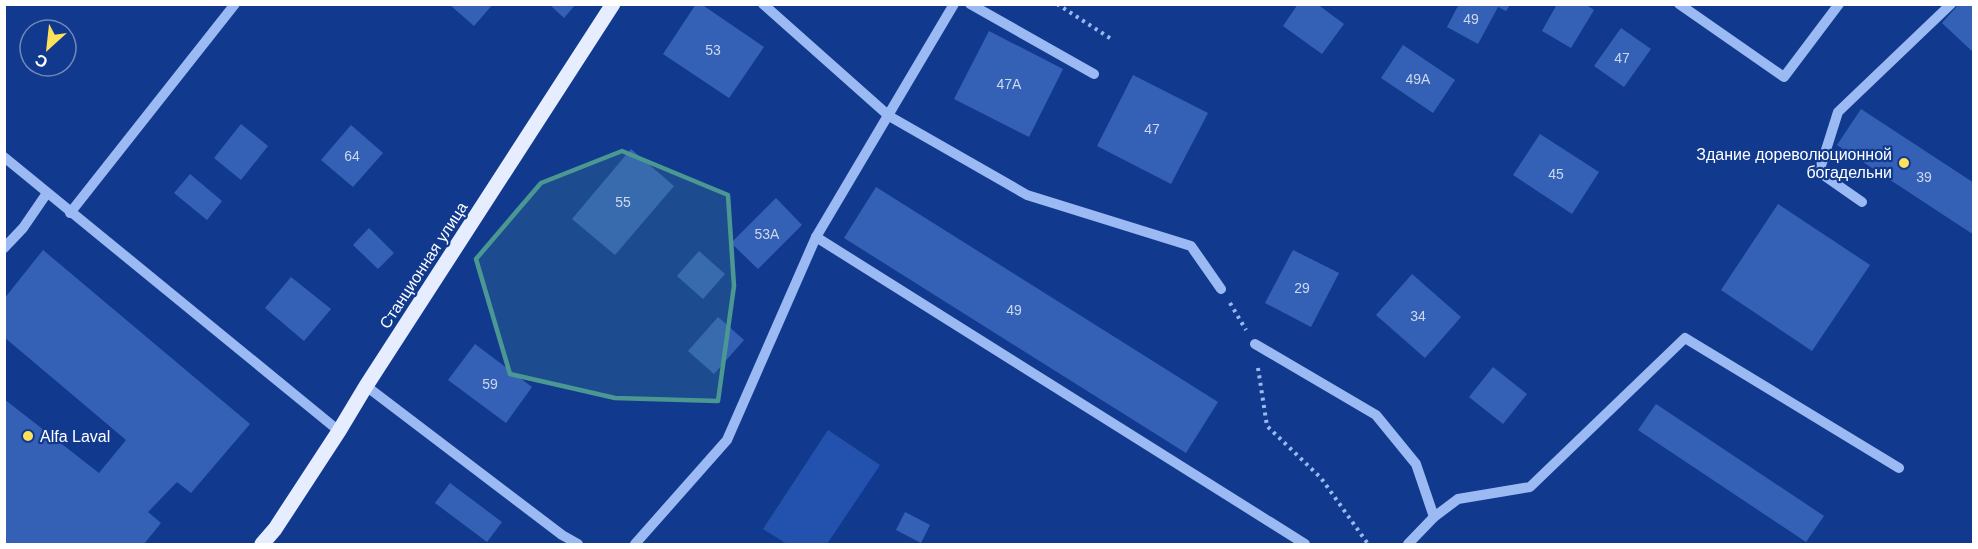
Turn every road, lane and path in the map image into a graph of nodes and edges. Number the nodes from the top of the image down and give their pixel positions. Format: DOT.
graph roads {
  1 [pos="235,4"];
  2 [pos="613,4"];
  3 [pos="763,4"];
  4 [pos="954,4"];
  5 [pos="970,4"];
  6 [pos="1058,4"];
  7 [pos="1678,4"];
  8 [pos="1839,4"];
  9 [pos="1951,4"];
  10 [pos="1113,40"];
  11 [pos="1094,74"];
  12 [pos="889,116"];
  13 [pos="4,157"];
  14 [pos="47,192"];
  15 [pos="1862,202"];
  16 [pos="70,213"];
  17 [pos="816,237"];
  18 [pos="4,248"];
  19 [pos="1221,289"];
  20 [pos="1255,344"];
  21 [pos="366,386"];
  22 [pos="339,431"];
  23 [pos="1899,468"];
  24 [pos="1434,517"];
  25 [pos="262,544"];
  26 [pos="578,544"];
  27 [pos="635,544"];
  28 [pos="1305,544"];
  29 [pos="1368,544"];
  30 [pos="1408,544"];
  1 -- 16 [label="street"];
  2 -- 21 [label="main road, Станционная улица"];
  3 -- 12 [label="street"];
  4 -- 12 [label="street"];
  5 -- 11 [label="street"];
  6 -- 10 [label="path"];
  7 -- 8 [label="street"];
  9 -- 15 [label="street"];
  12 -- 17 [label="street"];
  12 -- 19 [label="street"];
  13 -- 14 [label="street"];
  14 -- 16 [label="street"];
  14 -- 18 [label="street"];
  16 -- 22 [label="street"];
  17 -- 27 [label="street"];
  17 -- 28 [label="street"];
  19 -- 20 [label="path"];
  20 -- 24 [label="street"];
  20 -- 29 [label="path"];
  21 -- 22 [label="main road, Станционная улица"];
  21 -- 26 [label="street"];
  22 -- 25 [label="main road, Станционная улица"];
  23 -- 24 [label="street"];
  24 -- 30 [label="street"];
}
